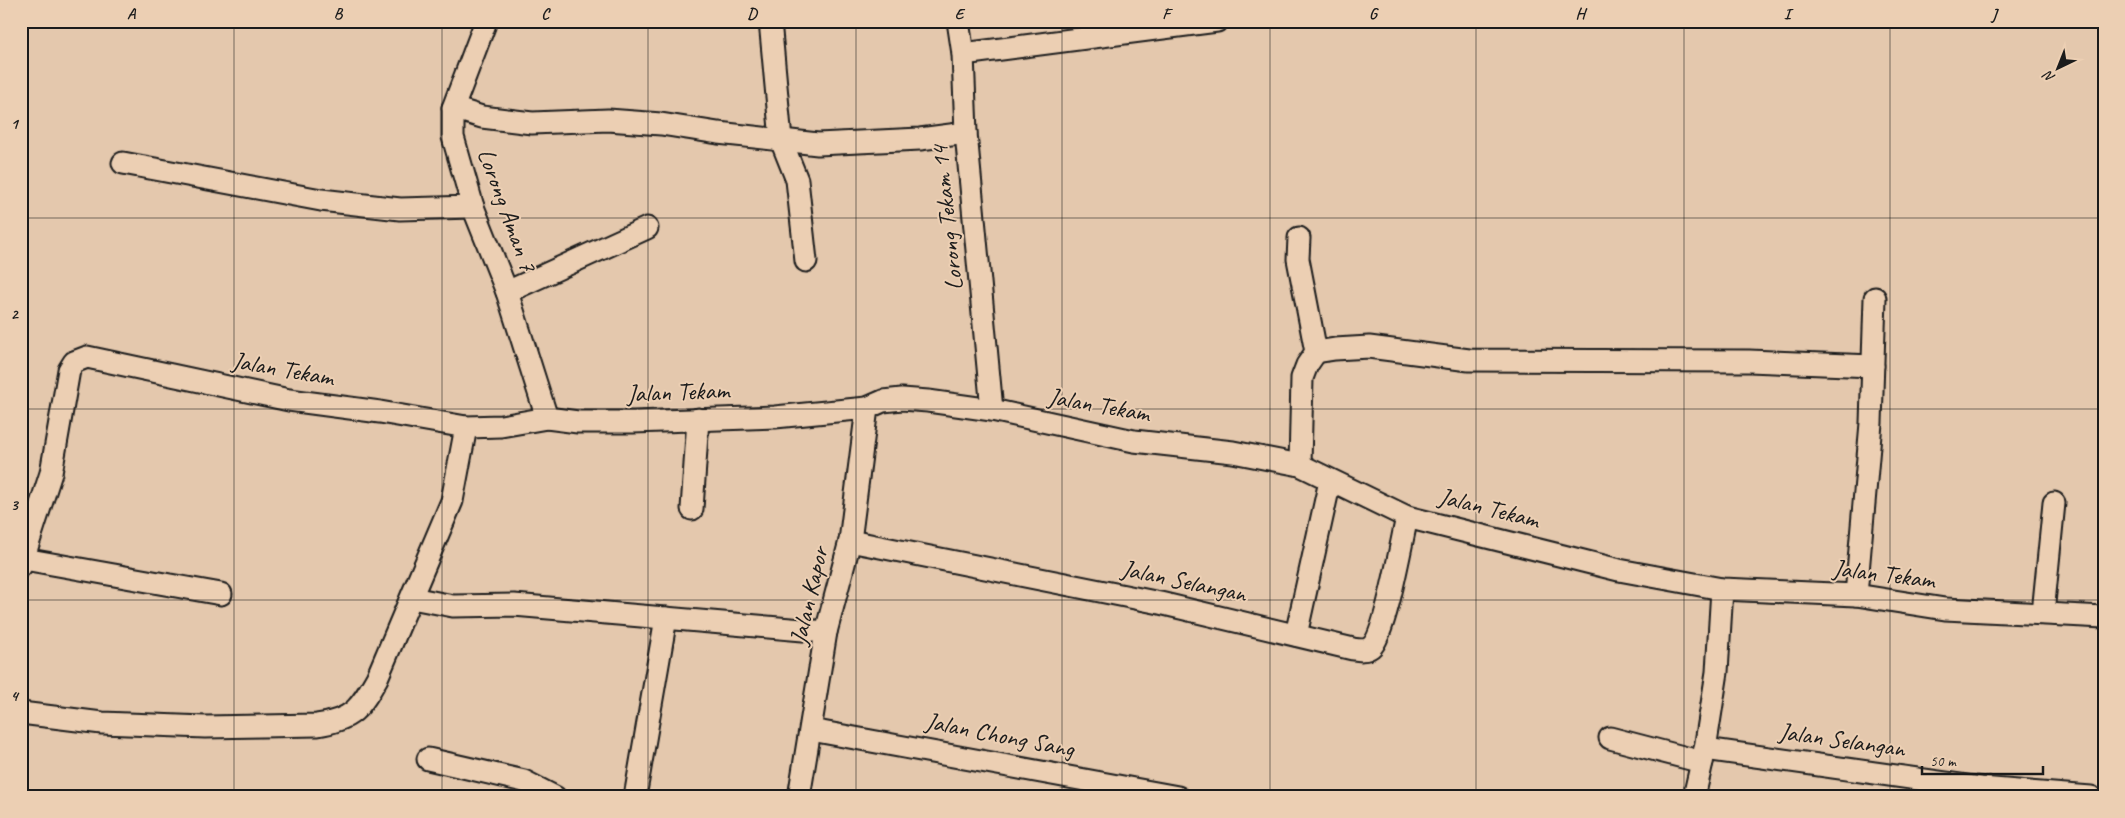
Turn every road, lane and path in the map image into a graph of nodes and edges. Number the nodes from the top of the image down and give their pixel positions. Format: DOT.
graph roads {
  1 [pos="486,21"];
  2 [pos="770,21"];
  3 [pos="958,21"];
  4 [pos="1217,21"];
  5 [pos="963,54"];
  6 [pos="453,108"];
  7 [pos="966,133"];
  8 [pos="782,140"];
  9 [pos="123,164"];
  10 [pos="473,207"];
  11 [pos="647,228"];
  12 [pos="1299,238"];
  13 [pos="806,261"];
  14 [pos="507,292"];
  15 [pos="1875,298"];
  16 [pos="1316,352"];
  17 [pos="1873,366"];
  18 [pos="867,408"];
  19 [pos="992,410"];
  20 [pos="546,418"];
  21 [pos="698,419"];
  22 [pos="466,427"];
  23 [pos="1300,465"];
  24 [pos="1330,482"];
  25 [pos="2054,503"];
  26 [pos="692,509"];
  27 [pos="1407,517"];
  28 [pos="850,542"];
  29 [pos="23,562"];
  30 [pos="1722,589"];
  31 [pos="221,594"];
  32 [pos="1856,596"];
  33 [pos="412,598"];
  34 [pos="2042,613"];
  35 [pos="2104,617"];
  36 [pos="666,618"];
  37 [pos="826,632"];
  38 [pos="1296,635"];
  39 [pos="21,713"];
  40 [pos="811,730"];
  41 [pos="1610,738"];
  42 [pos="1704,756"];
  43 [pos="428,760"];
  44 [pos="555,797"];
  45 [pos="635,797"];
  46 [pos="799,797"];
  47 [pos="1178,797"];
  48 [pos="1694,797"];
  49 [pos="2091,797"];
  1 -- 6 [label="street, Lorong Aman 7"];
  2 -- 8 [label="street"];
  3 -- 5 [label="street, Lorong Tekam 14"];
  4 -- 5 [label="street"];
  5 -- 7 [label="street, Lorong Tekam 14"];
  6 -- 8 [label="street"];
  6 -- 10 [label="street, Lorong Aman 7"];
  7 -- 8 [label="street"];
  7 -- 19 [label="street, Lorong Tekam 14"];
  8 -- 13 [label="street"];
  9 -- 10 [label="street"];
  10 -- 14 [label="street, Lorong Aman 7"];
  11 -- 14 [label="street"];
  12 -- 16 [label="street"];
  14 -- 20 [label="street, Lorong Aman 7"];
  15 -- 17 [label="street"];
  16 -- 17 [label="street"];
  16 -- 23 [label="street"];
  17 -- 32 [label="street"];
  18 -- 19 [label="street, Jalan Tekam"];
  18 -- 21 [label="street, Jalan Tekam"];
  18 -- 28 [label="street, Jalan Kapor"];
  19 -- 23 [label="street, Jalan Tekam"];
  20 -- 21 [label="street, Jalan Tekam"];
  20 -- 22 [label="street, Jalan Tekam"];
  21 -- 26 [label="street"];
  22 -- 29 [label="street, Jalan Tekam"];
  22 -- 33 [label="street"];
  23 -- 24 [label="street, Jalan Tekam"];
  24 -- 27 [label="street, Jalan Tekam"];
  24 -- 38 [label="street"];
  25 -- 34 [label="street"];
  27 -- 30 [label="street, Jalan Tekam"];
  27 -- 38 [label="street, Jalan Selangan"];
  28 -- 37 [label="street, Jalan Kapor"];
  28 -- 38 [label="street, Jalan Selangan"];
  29 -- 31 [label="street"];
  30 -- 32 [label="street, Jalan Tekam"];
  30 -- 42 [label="street"];
  32 -- 34 [label="street, Jalan Tekam"];
  33 -- 36 [label="street"];
  33 -- 39 [label="street"];
  34 -- 35 [label="street, Jalan Tekam"];
  36 -- 37 [label="street"];
  36 -- 45 [label="street"];
  37 -- 40 [label="street, Jalan Kapor"];
  40 -- 46 [label="street, Jalan Kapor"];
  40 -- 47 [label="street, Jalan Chong Sang"];
  41 -- 42 [label="street, Jalan Selangan"];
  42 -- 48 [label="street"];
  42 -- 49 [label="street, Jalan Selangan"];
  43 -- 44 [label="street"];
}
